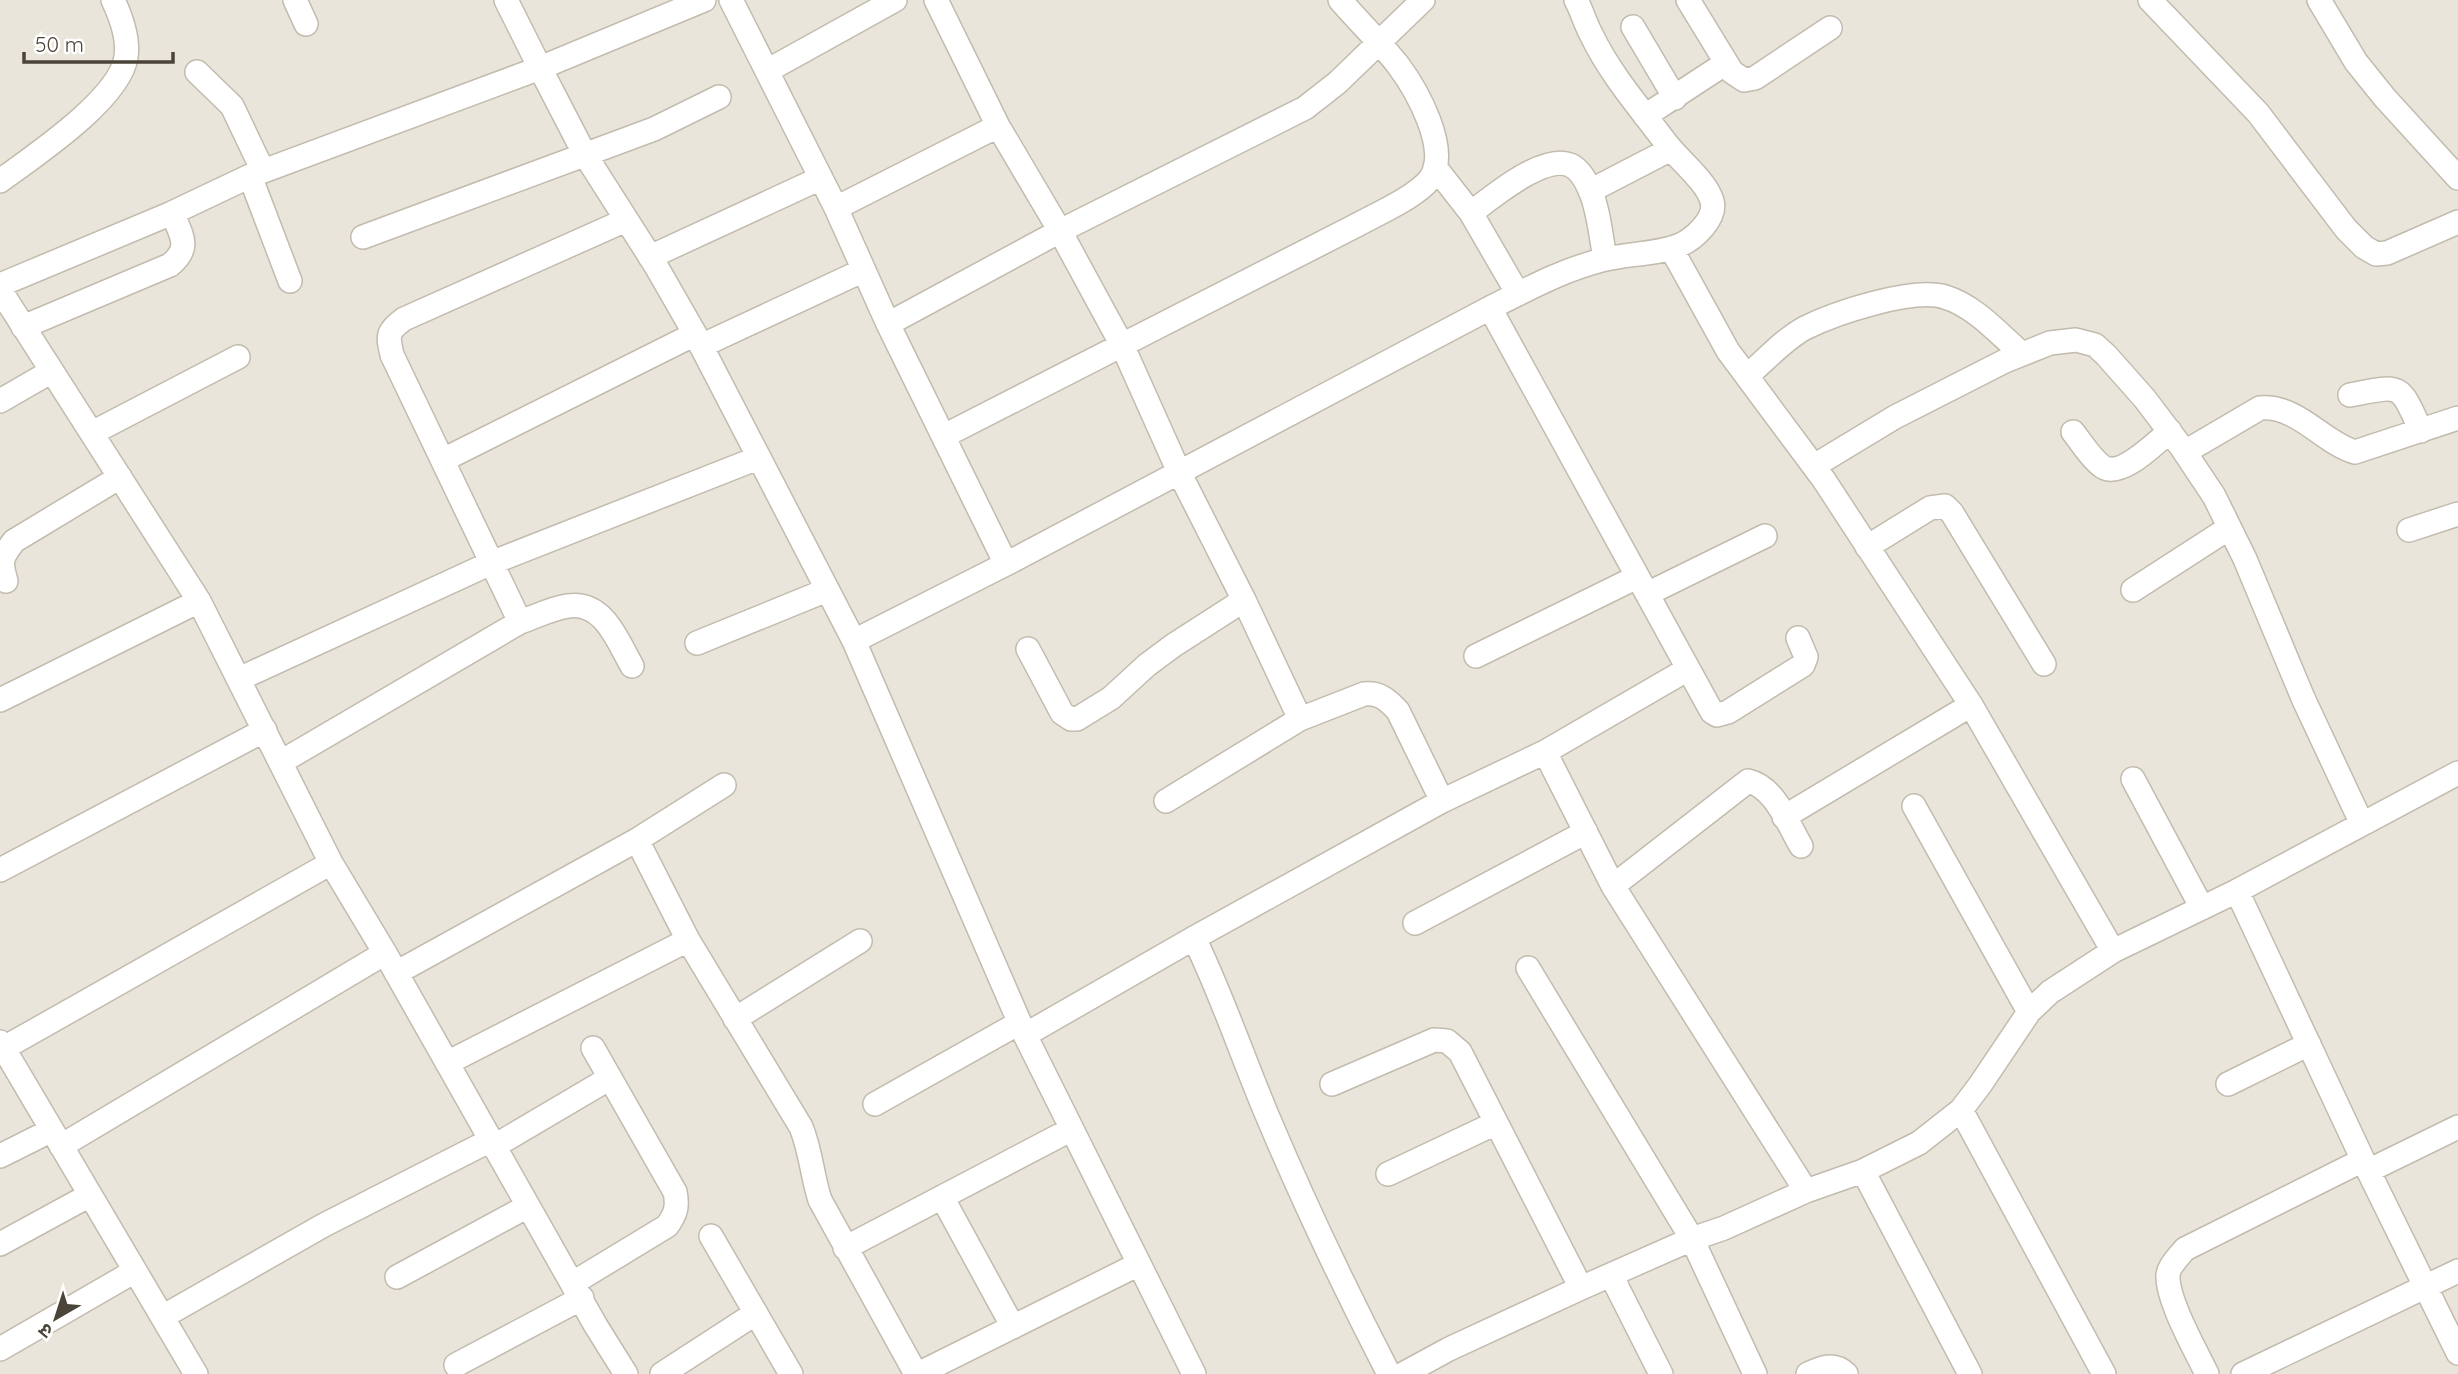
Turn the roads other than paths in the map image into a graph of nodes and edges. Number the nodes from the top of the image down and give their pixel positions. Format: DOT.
graph roads {
  1 [pos="113,0"];
  2 [pos="295,0"];
  3 [pos="506,0"];
  4 [pos="705,0"];
  5 [pos="731,0"];
  6 [pos="895,0"];
  7 [pos="936,0"];
  8 [pos="1340,0"];
  9 [pos="1423,0"];
  10 [pos="1577,0"];
  11 [pos="1688,0"];
  12 [pos="2150,0"];
  13 [pos="2319,0"];
  14 [pos="306,24"];
  15 [pos="1633,27"];
  16 [pos="1830,27"];
  17 [pos="1378,43"];
  18 [pos="1726,63"];
  19 [pos="540,68"];
  20 [pos="767,71"];
  21 [pos="197,72"];
  22 [pos="719,97"];
  23 [pos="1675,98"];
  24 [pos="1645,116"];
  25 [pos="998,126"];
  26 [pos="1671,149"];
  27 [pos="2449,151"];
  28 [pos="584,153"];
  29 [pos="1435,167"];
  30 [pos="256,173"];
  31 [pos="821,178"];
  32 [pos="2458,178"];
  33 [pos="0,181"];
  34 [pos="1590,191"];
  35 [pos="836,208"];
  36 [pos="172,213"];
  37 [pos="1471,213"];
  38 [pos="626,220"];
  39 [pos="2458,222"];
  40 [pos="1060,231"];
  41 [pos="363,237"];
  42 [pos="1671,248"];
  43 [pos="650,257"];
  44 [pos="1605,259"];
  45 [pos="864,270"];
  46 [pos="290,281"];
  47 [pos="0,287"];
  48 [pos="1518,293"];
  49 [pos="1490,308"];
  50 [pos="13,319"];
  51 [pos="888,324"];
  52 [pos="698,340"];
  53 [pos="1123,346"];
  54 [pos="2022,354"];
  55 [pos="238,357"];
  56 [pos="52,371"];
  57 [pos="1747,376"];
  58 [pos="2350,395"];
  59 [pos="0,401"];
  60 [pos="2458,418"];
  61 [pos="2421,431"];
  62 [pos="2073,432"];
  63 [pos="2170,432"];
  64 [pos="92,433"];
  65 [pos="944,436"];
  66 [pos="2185,452"];
  67 [pos="758,458"];
  68 [pos="443,460"];
  69 [pos="1814,466"];
  70 [pos="1179,472"];
  71 [pos="120,477"];
  72 [pos="2458,514"];
  73 [pos="2229,528"];
  74 [pos="2409,530"];
  75 [pos="1765,536"];
  76 [pos="1867,547"];
  77 [pos="491,563"];
  78 [pos="1006,564"];
  79 [pos="6,581"];
  80 [pos="1642,585"];
  81 [pos="827,590"];
  82 [pos="2133,590"];
  83 [pos="1244,600"];
  84 [pos="200,601"];
  85 [pos="520,622"];
  86 [pos="1798,638"];
  87 [pos="854,641"];
  88 [pos="697,643"];
  89 [pos="1028,649"];
  90 [pos="1476,656"];
  91 [pos="2043,664"];
  92 [pos="632,666"];
  93 [pos="1688,669"];
  94 [pos="239,679"];
  95 [pos="0,700"];
  96 [pos="1971,705"];
  97 [pos="1300,719"];
  98 [pos="265,730"];
  99 [pos="1545,752"];
  100 [pos="281,762"];
  101 [pos="2458,773"];
  102 [pos="2133,779"];
  103 [pos="724,785"];
  104 [pos="1166,801"];
  105 [pos="1442,801"];
  106 [pos="1914,806"];
  107 [pos="1784,817"];
  108 [pos="2362,824"];
  109 [pos="1586,832"];
  110 [pos="637,840"];
  111 [pos="1801,846"];
  112 [pos="331,863"];
  113 [pos="0,870"];
  114 [pos="1614,886"];
  115 [pos="2237,891"];
  116 [pos="2202,908"];
  117 [pos="1415,923"];
  118 [pos="1194,938"];
  119 [pos="688,940"];
  120 [pos="860,941"];
  121 [pos="2113,951"];
  122 [pos="390,963"];
  123 [pos="1528,968"];
  124 [pos="2029,1012"];
  125 [pos="735,1018"];
  126 [pos="1022,1029"];
  127 [pos="2309,1044"];
  128 [pos="2,1045"];
  129 [pos="593,1048"];
  130 [pos="447,1063"];
  131 [pos="610,1078"];
  132 [pos="1332,1084"];
  133 [pos="2228,1084"];
  134 [pos="875,1104"];
  135 [pos="1961,1110"];
  136 [pos="1496,1123"];
  137 [pos="2458,1127"];
  138 [pos="1072,1129"];
  139 [pos="56,1138"];
  140 [pos="491,1144"];
  141 [pos="0,1156"];
  142 [pos="2366,1165"];
  143 [pos="1863,1171"];
  144 [pos="1388,1174"];
  145 [pos="1806,1191"];
  146 [pos="90,1195"];
  147 [pos="942,1198"];
  148 [pos="527,1206"];
  149 [pos="710,1236"];
  150 [pos="1692,1239"];
  151 [pos="0,1244"];
  152 [pos="845,1248"];
  153 [pos="1139,1264"];
  154 [pos="2458,1270"];
  155 [pos="135,1271"];
  156 [pos="1611,1275"];
  157 [pos="397,1277"];
  158 [pos="2426,1286"];
  159 [pos="1581,1288"];
  160 [pos="578,1291"];
  161 [pos="756,1313"];
  162 [pos="164,1317"];
  163 [pos="1013,1327"];
  164 [pos="0,1349"];
  165 [pos="2458,1353"];
  166 [pos="456,1365"];
  167 [pos="196,1374"];
  168 [pos="626,1374"];
  169 [pos="662,1374"];
  170 [pos="791,1374"];
  171 [pos="917,1374"];
  172 [pos="1194,1374"];
  173 [pos="1389,1374"];
  174 [pos="1404,1374"];
  175 [pos="1661,1374"];
  176 [pos="1755,1374"];
  177 [pos="1808,1374"];
  178 [pos="1846,1374"];
  179 [pos="1970,1374"];
  180 [pos="2104,1374"];
  181 [pos="2207,1374"];
  182 [pos="2243,1374"];
  1 -- 33 [label="street"];
  2 -- 14 [label="street"];
  3 -- 19 [label="street"];
  4 -- 19 [label="street"];
  5 -- 20 [label="street"];
  6 -- 20 [label="street"];
  7 -- 25 [label="street"];
  8 -- 17 [label="street"];
  9 -- 17 [label="street"];
  10 -- 24 [label="street"];
  11 -- 18 [label="street"];
  12 -- 39 [label="street"];
  13 -- 27 [label="street"];
  15 -- 23 [label="street"];
  16 -- 18 [label="street"];
  17 -- 29 [label="street"];
  17 -- 40 [label="street"];
  18 -- 23 [label="street"];
  19 -- 28 [label="street"];
  19 -- 30 [label="street"];
  20 -- 31 [label="street"];
  21 -- 30 [label="street"];
  22 -- 28 [label="street"];
  23 -- 24 [label="street"];
  24 -- 26 [label="street"];
  25 -- 35 [label="street"];
  25 -- 40 [label="street"];
  26 -- 34 [label="street"];
  26 -- 42 [label="street"];
  27 -- 32 [label="street"];
  28 -- 38 [label="street"];
  28 -- 41 [label="street"];
  29 -- 37 [label="street"];
  29 -- 53 [label="street"];
  30 -- 36 [label="street"];
  30 -- 46 [label="street"];
  31 -- 35 [label="street"];
  31 -- 43 [label="street"];
  34 -- 37 [label="street"];
  34 -- 44 [label="street"];
  35 -- 45 [label="street"];
  36 -- 47 [label="street"];
  36 -- 50 [label="street"];
  37 -- 48 [label="street"];
  38 -- 43 [label="street"];
  38 -- 68 [label="street"];
  40 -- 51 [label="street"];
  40 -- 53 [label="street"];
  42 -- 44 [label="street"];
  42 -- 57 [label="street"];
  43 -- 52 [label="street"];
  44 -- 48 [label="street"];
  45 -- 51 [label="street"];
  45 -- 52 [label="street"];
  47 -- 50 [label="street"];
  48 -- 49 [label="street"];
  49 -- 70 [label="street"];
  49 -- 80 [label="street"];
  50 -- 56 [label="street"];
  51 -- 65 [label="street"];
  52 -- 67 [label="street"];
  52 -- 68 [label="street"];
  53 -- 65 [label="street"];
  53 -- 70 [label="street"];
  54 -- 57 [label="street"];
  54 -- 63 [label="street"];
  54 -- 69 [label="street"];
  55 -- 64 [label="street"];
  56 -- 59 [label="street"];
  56 -- 64 [label="street"];
  57 -- 69 [label="street"];
  58 -- 61 [label="street"];
  60 -- 61 [label="street"];
  61 -- 66 [label="street"];
  62 -- 63 [label="street"];
  63 -- 66 [label="street"];
  64 -- 71 [label="street"];
  65 -- 78 [label="street"];
  66 -- 73 [label="street"];
  67 -- 77 [label="street"];
  67 -- 81 [label="street"];
  68 -- 77 [label="street"];
  69 -- 76 [label="street"];
  70 -- 78 [label="street"];
  70 -- 83 [label="street"];
  71 -- 79 [label="street"];
  71 -- 84 [label="street"];
  72 -- 74 [label="street"];
  73 -- 82 [label="street"];
  73 -- 108 [label="street"];
  75 -- 80 [label="street"];
  76 -- 91 [label="street"];
  76 -- 96 [label="street"];
  77 -- 85 [label="street"];
  77 -- 94 [label="street"];
  78 -- 87 [label="street"];
  80 -- 90 [label="street"];
  80 -- 93 [label="street"];
  81 -- 87 [label="street"];
  81 -- 88 [label="street"];
  83 -- 89 [label="street"];
  83 -- 97 [label="street"];
  84 -- 94 [label="street"];
  84 -- 95 [label="street"];
  85 -- 92 [label="street"];
  85 -- 100 [label="street"];
  86 -- 93 [label="street"];
  87 -- 126 [label="street"];
  93 -- 99 [label="street"];
  94 -- 98 [label="street"];
  96 -- 107 [label="street"];
  96 -- 121 [label="street"];
  97 -- 104 [label="street"];
  97 -- 105 [label="street"];
  98 -- 100 [label="street"];
  98 -- 113 [label="street"];
  99 -- 105 [label="street"];
  99 -- 109 [label="street"];
  100 -- 112 [label="street"];
  101 -- 108 [label="street"];
  102 -- 116 [label="street"];
  103 -- 110 [label="street"];
  105 -- 118 [label="street"];
  106 -- 124 [label="street"];
  107 -- 111 [label="street"];
  107 -- 114 [label="street"];
  108 -- 115 [label="street"];
  109 -- 114 [label="street"];
  109 -- 117 [label="street"];
  110 -- 119 [label="street"];
  110 -- 122 [label="street"];
  112 -- 122 [label="street"];
  112 -- 128 [label="street"];
  114 -- 145 [label="street"];
  115 -- 116 [label="street"];
  115 -- 127 [label="street"];
  116 -- 121 [label="street"];
  118 -- 126 [label="street"];
  118 -- 173 [label="street"];
  119 -- 125 [label="street"];
  119 -- 130 [label="street"];
  120 -- 125 [label="street"];
  121 -- 124 [label="street"];
  122 -- 130 [label="street"];
  122 -- 139 [label="street"];
  123 -- 150 [label="street"];
  124 -- 135 [label="street"];
  125 -- 152 [label="street"];
  126 -- 134 [label="street"];
  126 -- 138 [label="street"];
  127 -- 133 [label="street"];
  127 -- 142 [label="street"];
  128 -- 139 [label="street"];
  129 -- 131 [label="street"];
  130 -- 140 [label="street"];
  131 -- 140 [label="street"];
  131 -- 160 [label="street"];
  132 -- 136 [label="street"];
  135 -- 143 [label="street"];
  135 -- 180 [label="street"];
  136 -- 144 [label="street"];
  136 -- 159 [label="street"];
  137 -- 142 [label="street"];
  138 -- 147 [label="street"];
  138 -- 153 [label="street"];
  139 -- 141 [label="street"];
  139 -- 146 [label="street"];
  140 -- 148 [label="street"];
  140 -- 162 [label="street"];
  142 -- 158 [label="street"];
  142 -- 181 [label="street"];
  143 -- 145 [label="street"];
  143 -- 179 [label="street"];
  145 -- 150 [label="street"];
  146 -- 151 [label="street"];
  146 -- 155 [label="street"];
  147 -- 152 [label="street"];
  147 -- 163 [label="street"];
  148 -- 157 [label="street"];
  148 -- 160 [label="street"];
  149 -- 161 [label="street"];
  150 -- 156 [label="street"];
  150 -- 176 [label="street"];
  152 -- 171 [label="street"];
  153 -- 163 [label="street"];
  153 -- 172 [label="street"];
  154 -- 158 [label="street"];
  155 -- 162 [label="street"];
  155 -- 164 [label="street"];
  156 -- 159 [label="street"];
  156 -- 175 [label="street"];
  158 -- 165 [label="street"];
  158 -- 182 [label="street"];
  159 -- 174 [label="street"];
  160 -- 166 [label="street"];
  160 -- 168 [label="street"];
  161 -- 169 [label="street"];
  161 -- 170 [label="street"];
  162 -- 167 [label="street"];
  163 -- 171 [label="street"];
  177 -- 178 [label="street"];
}
